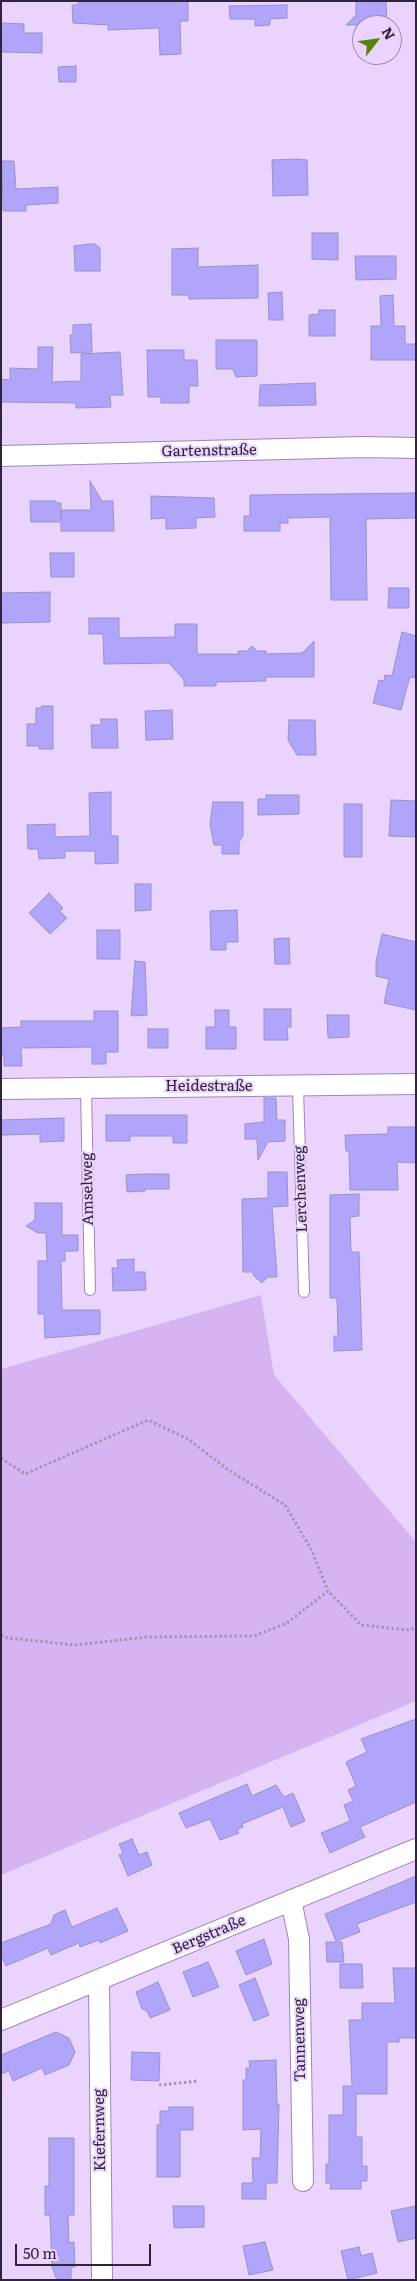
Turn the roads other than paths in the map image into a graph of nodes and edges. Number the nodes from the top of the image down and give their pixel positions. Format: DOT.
graph roads {
  1 [pos="416,448"];
  2 [pos="1,456"];
  3 [pos="416,1084"];
  4 [pos="298,1087"];
  5 [pos="86,1088"];
  6 [pos="1,1089"];
  7 [pos="90,1290"];
  8 [pos="304,1292"];
  9 [pos="416,1849"];
  10 [pos="291,1900"];
  11 [pos="98,1981"];
  12 [pos="1,2020"];
  13 [pos="303,2181"];
  14 [pos="102,2280"];
  1 -- 2 [label="street, Gartenstraße"];
  3 -- 4 [label="street, Heidestraße"];
  4 -- 5 [label="street, Heidestraße"];
  4 -- 8 [label="lane, Lerchenweg"];
  5 -- 6 [label="street, Heidestraße"];
  5 -- 7 [label="lane, Amselweg"];
  9 -- 10 [label="street, Bergstraße"];
  10 -- 11 [label="street, Bergstraße"];
  10 -- 13 [label="street, Tannenweg"];
  11 -- 12 [label="street, Bergstraße"];
  11 -- 14 [label="street, Kiefernweg"];
}
